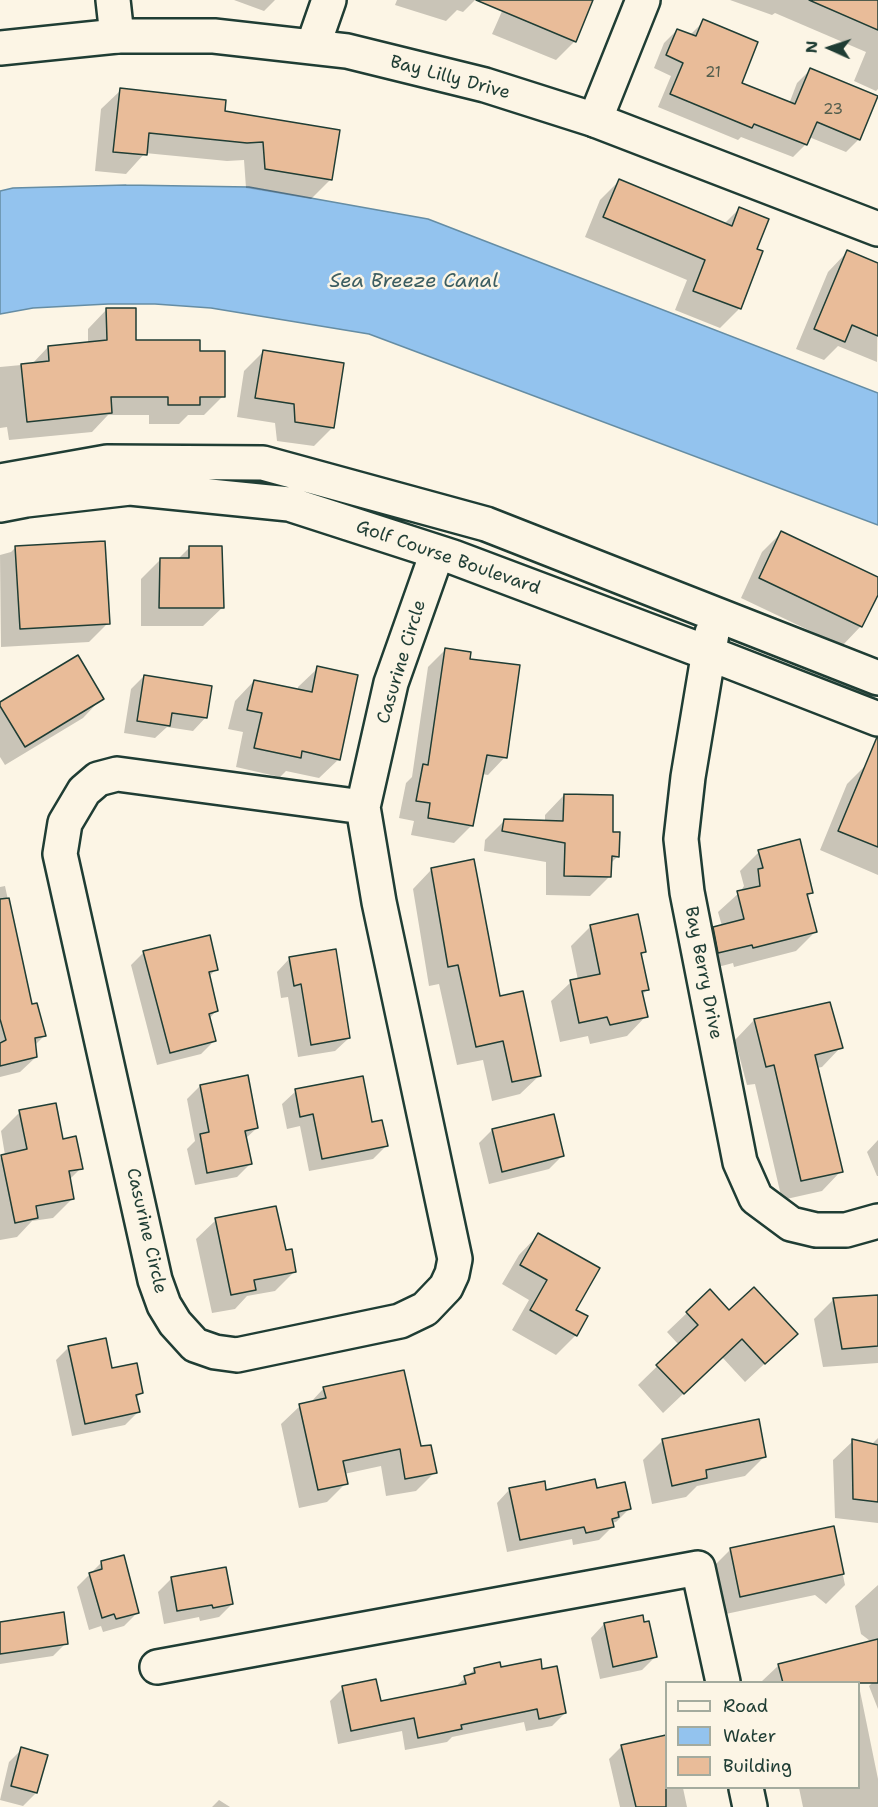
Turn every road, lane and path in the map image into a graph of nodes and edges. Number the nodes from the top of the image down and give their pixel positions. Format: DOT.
graph roads {
  1 [pos="113,0"];
  2 [pos="330,0"];
  3 [pos="643,0"];
  4 [pos="117,36"];
  5 [pos="313,46"];
  6 [pos="0,48"];
  7 [pos="595,120"];
  8 [pos="878,229"];
  9 [pos="0,481"];
  10 [pos="0,505"];
  11 [pos="437,553"];
  12 [pos="716,614"];
  13 [pos="708,652"];
  14 [pos="878,678"];
  15 [pos="878,719"];
  16 [pos="363,807"];
  17 [pos="878,1221"];
  18 [pos="158,1667"];
  19 [pos="723,1681"];
  20 [pos="746,1789"];
  21 [pos="750,1807"];
  1 -- 4 [label="street"];
  2 -- 5 [label="street"];
  3 -- 7 [label="street"];
  4 -- 5 [label="street, Bay Lilly Drive"];
  4 -- 6 [label="street, Bay Lilly Drive"];
  5 -- 7 [label="street, Bay Lilly Drive"];
  7 -- 8 [label="street, Bay Lilly Drive"];
  9 -- 12 [label="street, Golf Course Boulevard"];
  10 -- 11 [label="street, Golf Course Boulevard"];
  11 -- 13 [label="street, Golf Course Boulevard"];
  11 -- 16 [label="street, Casurine Circle"];
  12 -- 13 [label="street, Bay Berry Drive"];
  12 -- 14 [label="street, Golf Course Boulevard"];
  13 -- 15 [label="street, Golf Course Boulevard"];
  13 -- 17 [label="street, Bay Berry Drive"];
  16 -- 16 [label="street, Casurine Circle"];
  18 -- 19 [label="street"];
  20 -- 21 [label="street"];
}
